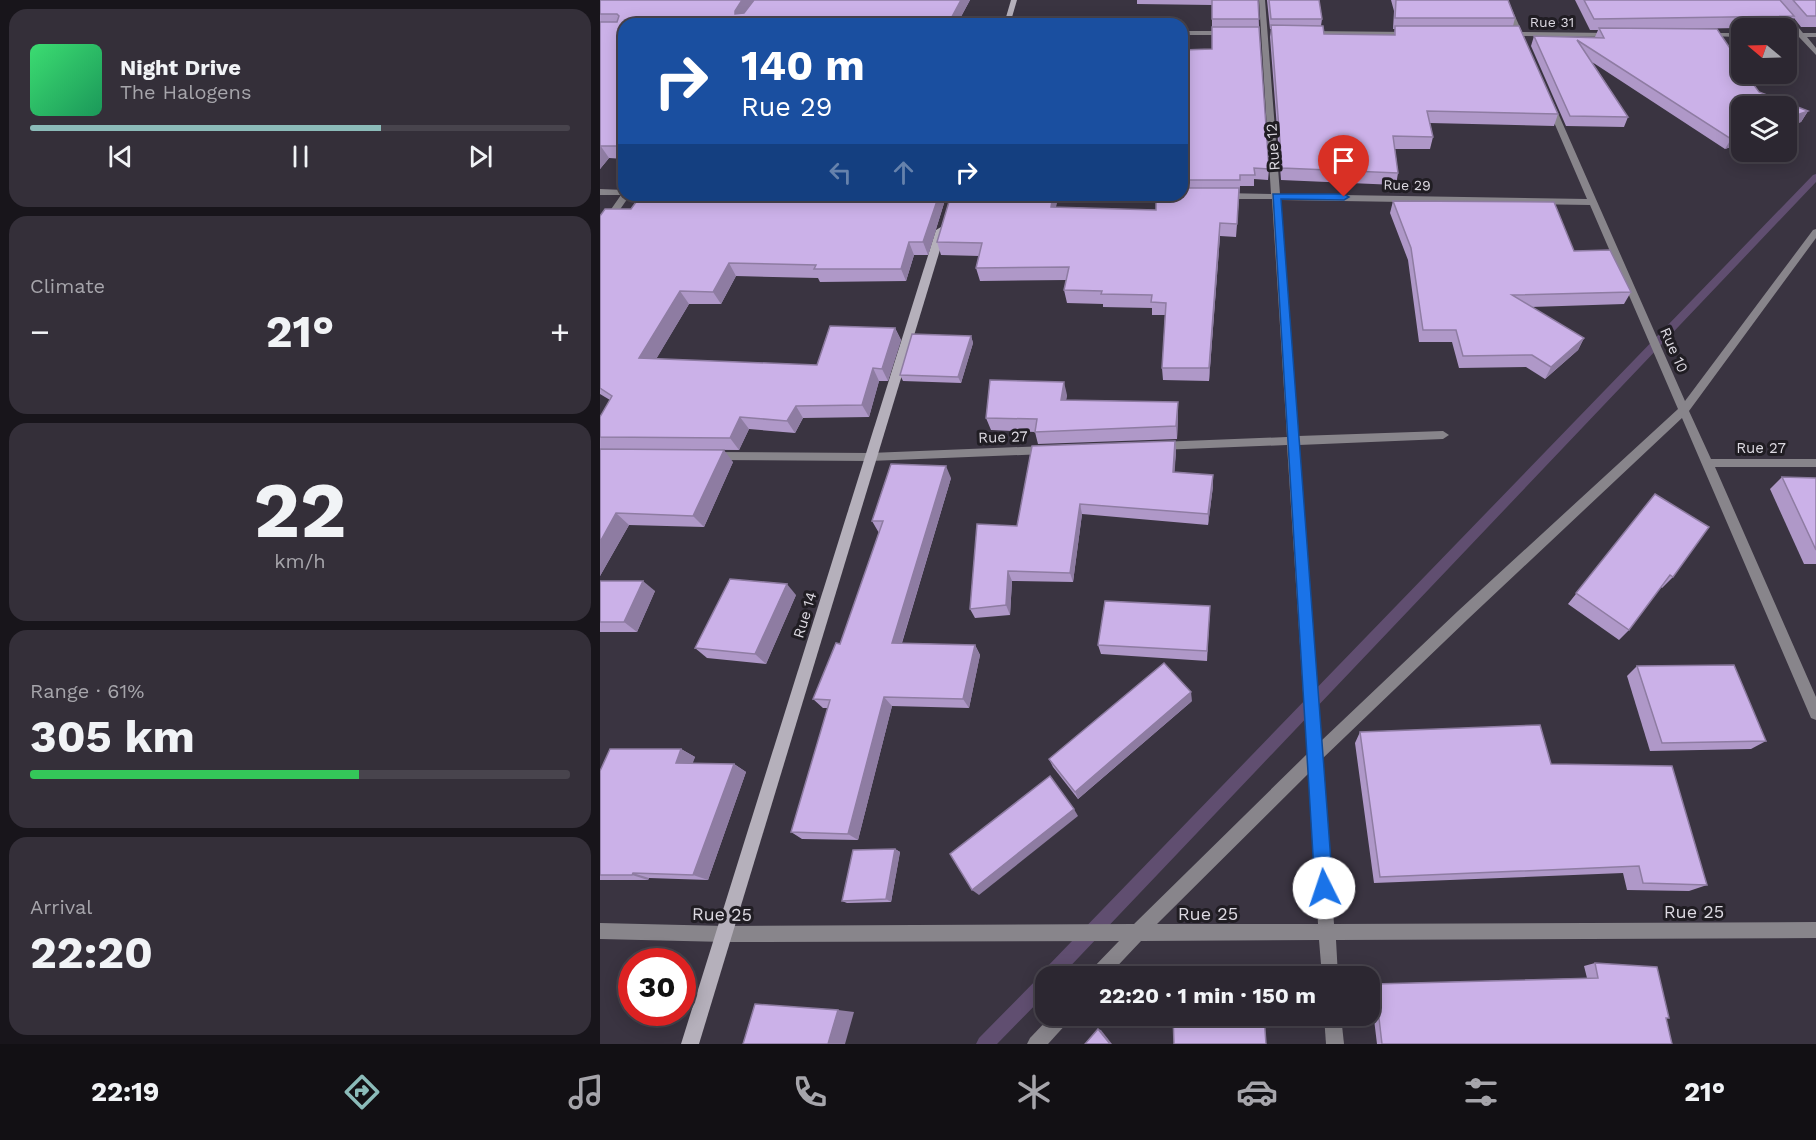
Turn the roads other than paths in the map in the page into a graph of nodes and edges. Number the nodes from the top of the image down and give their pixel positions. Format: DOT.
graph roads {
  1 [pos="1014,0"];
  2 [pos="1262,0"];
  3 [pos="1505,0"];
  4 [pos="1772,0"];
  5 [pos="1008,18"];
  6 [pos="1188,33"];
  7 [pos="1229,33"];
  8 [pos="1299,33"];
  9 [pos="1415,34"];
  10 [pos="1508,34"];
  11 [pos="1520,34"];
  12 [pos="1816,34"];
  13 [pos="1625,35"];
  14 [pos="1695,35"];
  15 [pos="1731,35"];
  16 [pos="1797,36"];
  17 [pos="1801,36"];
  18 [pos="1816,53"];
  19 [pos="1529,55"];
  20 [pos="1547,97"];
  21 [pos="600,192"];
  22 [pos="618,193"];
  23 [pos="1216,196"];
  24 [pos="1276,196"];
  25 [pos="620,201"];
  26 [pos="1593,202"];
  27 [pos="945,219"];
  28 [pos="600,232"];
  29 [pos="1816,232"];
  30 [pos="1684,410"];
  31 [pos="1443,435"];
  32 [pos="1293,441"];
  33 [pos="1152,446"];
  34 [pos="1058,450"];
  35 [pos="694,456"];
  36 [pos="870,457"];
  37 [pos="1707,463"];
  38 [pos="1816,463"];
  39 [pos="1816,713"];
  40 [pos="1314,757"];
  41 [pos="1816,930"];
  42 [pos="600,931"];
  43 [pos="1327,932"];
  44 [pos="1137,933"];
  45 [pos="725,934"];
  46 [pos="1106,966"];
  47 [pos="1329,966"];
  48 [pos="1053,1026"];
  49 [pos="1334,1026"];
  50 [pos="690,1044"];
  51 [pos="1036,1044"];
  52 [pos="1335,1044"];
  1 -- 5 [label="street"];
  2 -- 24 [label="street, Rue 12"];
  3 -- 11 [label="street"];
  4 -- 17 [label="street"];
  6 -- 7 [label="street"];
  8 -- 9 [label="street"];
  10 -- 11 [label="street, Rue 31"];
  11 -- 13 [label="street, Rue 31"];
  11 -- 19 [label="street"];
  12 -- 17 [label="street"];
  14 -- 15 [label="street"];
  16 -- 17 [label="street"];
  17 -- 18 [label="street"];
  20 -- 26 [label="street, Rue 10"];
  21 -- 22 [label="street"];
  23 -- 24 [label="street, Rue 29"];
  24 -- 26 [label="street, Rue 29"];
  24 -- 32 [label="street, Rue 12"];
  25 -- 28 [label="street"];
  26 -- 30 [label="street, Rue 10"];
  27 -- 36 [label="street, Rue 14"];
  29 -- 30 [label="street"];
  30 -- 37 [label="street, Rue 10"];
  30 -- 40 [label="street"];
  31 -- 32 [label="street"];
  32 -- 33 [label="street"];
  32 -- 40 [label="street, Rue 12"];
  34 -- 36 [label="street, Rue 27"];
  35 -- 36 [label="street, Rue 27"];
  36 -- 45 [label="street, Rue 14"];
  37 -- 38 [label="street, Rue 27"];
  37 -- 39 [label="street, Rue 10"];
  40 -- 43 [label="street, Rue 12"];
  40 -- 44 [label="street"];
  41 -- 43 [label="street, Rue 25"];
  42 -- 45 [label="street, Rue 25"];
  43 -- 44 [label="street, Rue 25"];
  43 -- 47 [label="street, Rue 12"];
  44 -- 45 [label="street, Rue 25"];
  44 -- 46 [label="street"];
  45 -- 50 [label="street, Rue 14"];
  48 -- 51 [label="street"];
  49 -- 52 [label="street"];
}
